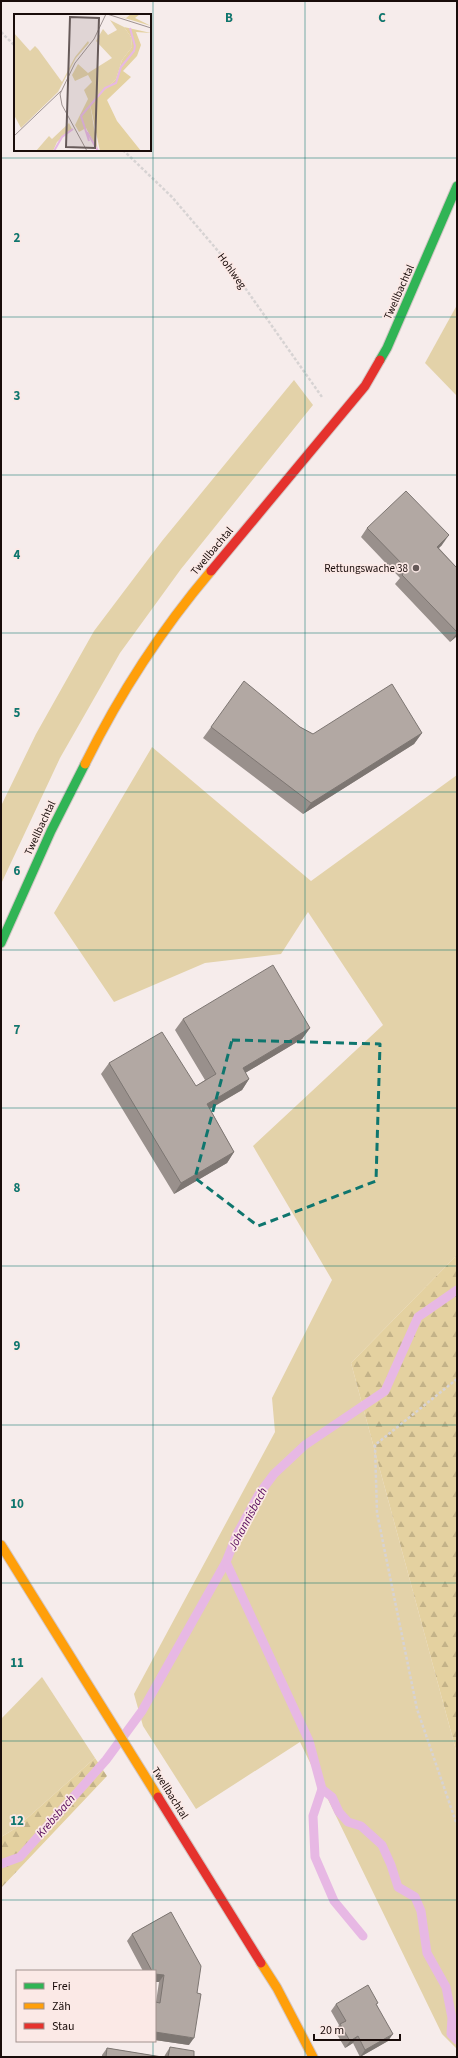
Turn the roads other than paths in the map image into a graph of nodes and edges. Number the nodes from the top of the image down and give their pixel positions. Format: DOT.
graph roads {
  1 [pos="457,186"];
  2 [pos="1,943"];
  3 [pos="1,1545"];
  4 [pos="314,2057"];
  1 -- 2 [label="street, Twellbachtal"];
  3 -- 4 [label="street, Twellbachtal"];
}
